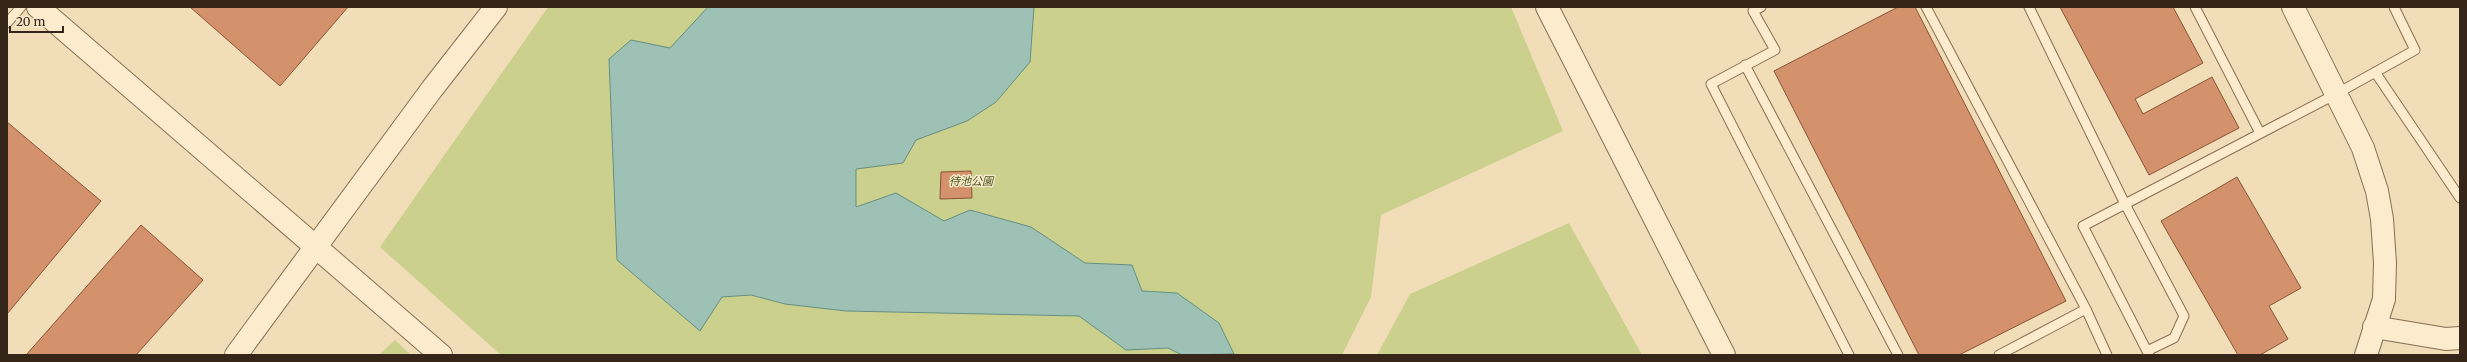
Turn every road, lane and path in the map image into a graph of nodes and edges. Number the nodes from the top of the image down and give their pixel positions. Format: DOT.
graph roads {
  1 [pos="21,7"];
  2 [pos="38,7"];
  3 [pos="496,7"];
  4 [pos="1547,7"];
  5 [pos="1761,7"];
  6 [pos="1926,7"];
  7 [pos="2029,7"];
  8 [pos="2195,7"];
  9 [pos="2293,7"];
  10 [pos="2394,7"];
  11 [pos="7,23"];
  12 [pos="1745,65"];
  13 [pos="2375,72"];
  14 [pos="2336,94"];
  15 [pos="2260,133"];
  16 [pos="2460,198"];
  17 [pos="2125,204"];
  18 [pos="315,247"];
  19 [pos="2086,309"];
  20 [pos="2374,328"];
  21 [pos="2460,338"];
  22 [pos="2148,353"];
  23 [pos="236,355"];
  24 [pos="442,355"];
  25 [pos="1724,355"];
  26 [pos="1849,355"];
  27 [pos="1898,355"];
  28 [pos="1999,355"];
  29 [pos="2107,355"];
  30 [pos="2366,355"];
  1 -- 11 [label="lane"];
  2 -- 18 [label="street"];
  3 -- 18 [label="street"];
  4 -- 25 [label="street"];
  5 -- 12 [label="lane"];
  6 -- 19 [label="lane"];
  7 -- 17 [label="lane"];
  8 -- 15 [label="lane"];
  9 -- 14 [label="street"];
  10 -- 13 [label="lane"];
  12 -- 26 [label="lane"];
  12 -- 27 [label="lane"];
  13 -- 14 [label="lane"];
  13 -- 16 [label="lane"];
  14 -- 15 [label="lane"];
  14 -- 20 [label="street"];
  15 -- 17 [label="lane"];
  17 -- 22 [label="lane"];
  17 -- 22 [label="lane"];
  18 -- 23 [label="street"];
  18 -- 24 [label="street"];
  19 -- 28 [label="lane"];
  19 -- 29 [label="lane"];
  20 -- 21 [label="street"];
  20 -- 30 [label="street"];
}
